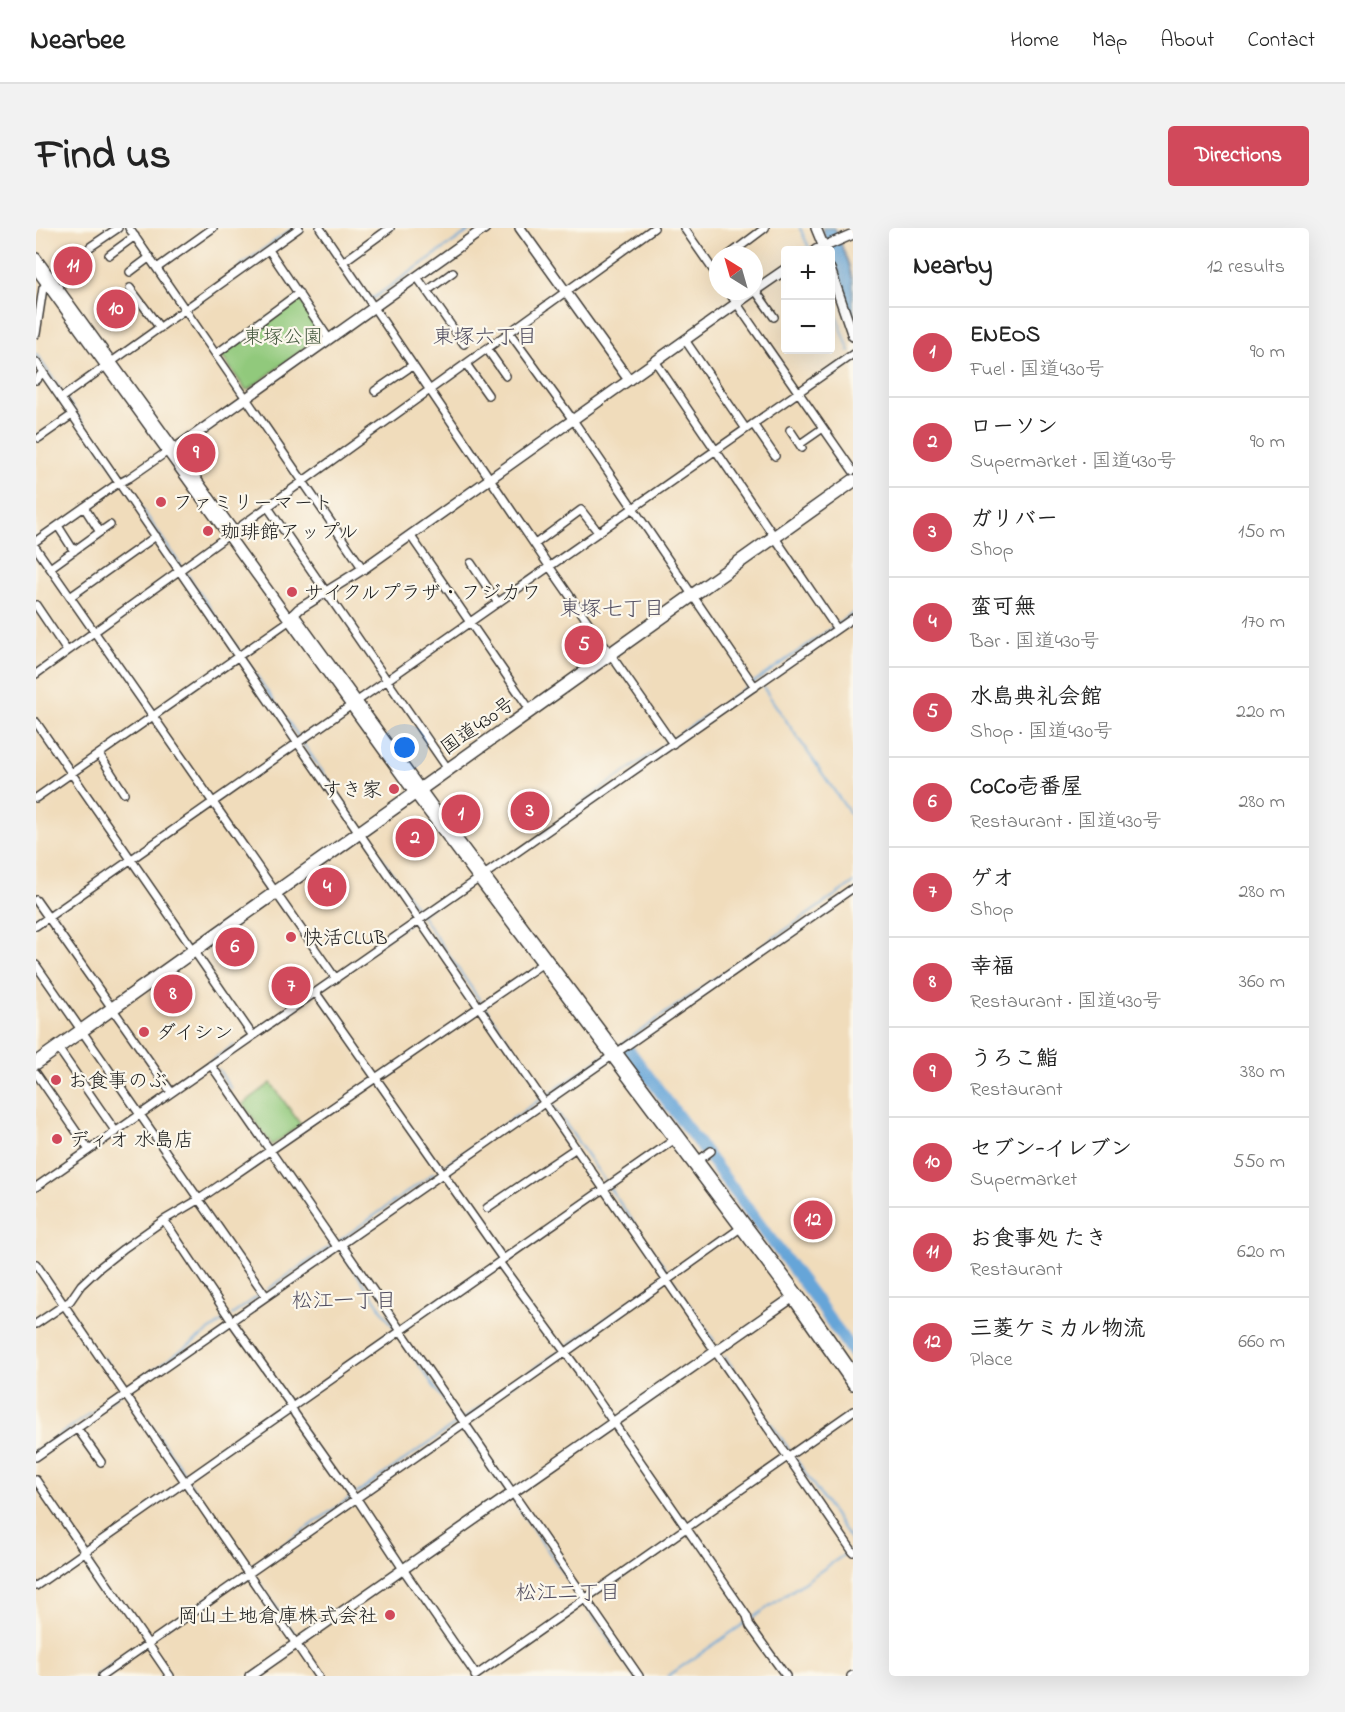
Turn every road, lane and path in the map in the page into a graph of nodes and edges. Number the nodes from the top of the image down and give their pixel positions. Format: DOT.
graph roads {
  1 [pos="118,228"];
  2 [pos="129,228"];
  3 [pos="213,228"];
  4 [pos="299,228"];
  5 [pos="320,228"];
  6 [pos="390,228"];
  7 [pos="485,228"];
  8 [pos="520,228"];
  9 [pos="654,228"];
  10 [pos="684,228"];
  11 [pos="765,228"];
  12 [pos="816,228"];
  13 [pos="853,234"];
  14 [pos="135,236"];
  15 [pos="741,246"];
  16 [pos="822,246"];
  17 [pos="828,246"];
  18 [pos="90,247"];
  19 [pos="269,250"];
  20 [pos="110,255"];
  21 [pos="150,257"];
  22 [pos="709,259"];
  23 [pos="343,262"];
  24 [pos="37,265"];
  25 [pos="157,268"];
  26 [pos="130,272"];
  27 [pos="453,272"];
  28 [pos="781,272"];
  29 [pos="417,277"];
  30 [pos="48,280"];
  31 [pos="835,281"];
  32 [pos="763,285"];
  33 [pos="130,288"];
  34 [pos="427,291"];
  35 [pos="565,292"];
  36 [pos="298,293"];
  37 [pos="734,300"];
  38 [pos="740,300"];
  39 [pos="761,300"];
  40 [pos="736,303"];
  41 [pos="374,307"];
  42 [pos="185,309"];
  43 [pos="774,317"];
  44 [pos="159,328"];
  45 [pos="509,332"];
  46 [pos="36,333"];
  47 [pos="853,336"];
  48 [pos="329,339"];
  49 [pos="685,340"];
  50 [pos="464,344"];
  51 [pos="487,349"];
  52 [pos="216,354"];
  53 [pos="853,354"];
  54 [pos="655,361"];
  55 [pos="36,362"];
  56 [pos="109,364"];
  57 [pos="466,364"];
  58 [pos="413,365"];
  59 [pos="44,372"];
  60 [pos="506,376"];
  61 [pos="36,380"];
  62 [pos="629,380"];
  63 [pos="431,390"];
  64 [pos="375,391"];
  65 [pos="798,392"];
  66 [pos="488,395"];
  67 [pos="64,397"];
  68 [pos="246,398"];
  69 [pos="72,415"];
  70 [pos="573,420"];
  71 [pos="749,426"];
  72 [pos="823,428"];
  73 [pos="790,430"];
  74 [pos="39,438"];
  75 [pos="171,450"];
  76 [pos="715,451"];
  77 [pos="775,456"];
  78 [pos="853,471"];
  79 [pos="490,478"];
  80 [pos="303,481"];
  81 [pos="853,481"];
  82 [pos="122,482"];
  83 [pos="853,491"];
  84 [pos="267,506"];
  85 [pos="84,507"];
  86 [pos="633,508"];
  87 [pos="58,525"];
  88 [pos="110,525"];
  89 [pos="100,532"];
  90 [pos="230,532"];
  91 [pos="598,532"];
  92 [pos="410,535"];
  93 [pos="156,536"];
  94 [pos="36,541"];
  95 [pos="776,541"];
  96 [pos="535,544"];
  97 [pos="36,548"];
  98 [pos="74,550"];
  99 [pos="471,563"];
  100 [pos="549,566"];
  101 [pos="50,568"];
  102 [pos="181,569"];
  103 [pos="363,569"];
  104 [pos="326,591"];
  105 [pos="70,597"];
  106 [pos="695,599"];
  107 [pos="498,603"];
  108 [pos="36,605"];
  109 [pos="292,617"];
  110 [pos="853,618"];
  111 [pos="470,622"];
  112 [pos="836,626"];
  113 [pos="94,631"];
  114 [pos="67,651"];
  115 [pos="240,655"];
  116 [pos="612,657"];
  117 [pos="36,674"];
  118 [pos="387,680"];
  119 [pos="753,684"];
  120 [pos="354,703"];
  121 [pos="531,711"];
  122 [pos="153,716"];
  123 [pos="36,722"];
  124 [pos="300,742"];
  125 [pos="671,742"];
  126 [pos="99,754"];
  127 [pos="448,769"];
  128 [pos="71,774"];
  129 [pos="124,793"];
  130 [pos="420,794"];
  131 [pos="36,798"];
  132 [pos="213,803"];
  133 [pos="362,837"];
  134 [pos="131,861"];
  135 [pos="482,877"];
  136 [pos="853,888"];
  137 [pos="278,896"];
  138 [pos="36,900"];
  139 [pos="49,918"];
  140 [pos="420,918"];
  141 [pos="36,926"];
  142 [pos="196,954"];
  143 [pos="545,961"];
  144 [pos="36,965"];
  145 [pos="334,977"];
  146 [pos="316,993"];
  147 [pos="481,1005"];
  148 [pos="115,1012"];
  149 [pos="84,1034"];
  150 [pos="252,1034"];
  151 [pos="60,1051"];
  152 [pos="614,1054"];
  153 [pos="36,1064"];
  154 [pos="211,1065"];
  155 [pos="36,1073"];
  156 [pos="375,1078"];
  157 [pos="170,1091"];
  158 [pos="545,1100"];
  159 [pos="140,1114"];
  160 [pos="114,1129"];
  161 [pos="677,1137"];
  162 [pos="88,1148"];
  163 [pos="576,1148"];
  164 [pos="270,1151"];
  165 [pos="711,1151"];
  166 [pos="698,1160"];
  167 [pos="442,1173"];
  168 [pos="36,1187"];
  169 [pos="607,1187"];
  170 [pos="198,1200"];
  171 [pos="487,1208"];
  172 [pos="164,1220"];
  173 [pos="743,1226"];
  174 [pos="339,1246"];
  175 [pos="501,1260"];
  176 [pos="36,1264"];
  177 [pos="668,1278"];
  178 [pos="795,1295"];
  179 [pos="266,1296"];
  180 [pos="64,1305"];
  181 [pos="231,1320"];
  182 [pos="37,1322"];
  183 [pos="400,1331"];
  184 [pos="564,1350"];
  185 [pos="715,1351"];
  186 [pos="853,1372"];
  187 [pos="853,1385"];
  188 [pos="126,1394"];
  189 [pos="291,1407"];
  190 [pos="853,1411"];
  191 [pos="461,1422"];
  192 [pos="613,1423"];
  193 [pos="77,1428"];
  194 [pos="787,1456"];
  195 [pos="36,1457"];
  196 [pos="101,1462"];
  197 [pos="36,1480"];
  198 [pos="185,1482"];
  199 [pos="512,1493"];
  200 [pos="354,1496"];
  201 [pos="686,1527"];
  202 [pos="852,1550"];
  203 [pos="86,1551"];
  204 [pos="403,1569"];
  205 [pos="249,1571"];
  206 [pos="36,1586"];
  207 [pos="584,1600"];
  208 [pos="146,1642"];
  209 [pos="296,1644"];
  210 [pos="476,1675"];
  211 [pos="102,1676"];
  212 [pos="170,1676"];
  213 [pos="250,1676"];
  214 [pos="318,1676"];
  215 [pos="639,1676"];
  216 [pos="786,1676"];
  1 -- 18 [label="street"];
  2 -- 14 [label="street"];
  3 -- 25 [label="street"];
  4 -- 19 [label="street"];
  5 -- 23 [label="street"];
  6 -- 23 [label="street"];
  7 -- 29 [label="street"];
  8 -- 35 [label="street"];
  9 -- 35 [label="street"];
  10 -- 22 [label="street"];
  11 -- 15 [label="street"];
  12 -- 16 [label="street"];
  13 -- 17 [label="street"];
  14 -- 20 [label="street"];
  14 -- 21 [label="street"];
  19 -- 36 [label="street"];
  19 -- 42 [label="street"];
  21 -- 25 [label="street"];
  21 -- 26 [label="street"];
  23 -- 41 [label="street"];
  24 -- 30 [label="street"];
  25 -- 42 [label="street"];
  27 -- 34 [label="street"];
  28 -- 32 [label="street"];
  29 -- 34 [label="street"];
  29 -- 41 [label="street"];
  30 -- 46 [label="street"];
  30 -- 56 [label="street"];
  31 -- 47 [label="street"];
  33 -- 44 [label="street"];
  34 -- 50 [label="street"];
  35 -- 45 [label="street"];
  35 -- 62 [label="street"];
  36 -- 48 [label="street"];
  36 -- 52 [label="street"];
  37 -- 40 [label="street"];
  38 -- 40 [label="street"];
  39 -- 43 [label="street"];
  40 -- 49 [label="street"];
  40 -- 65 [label="street"];
  41 -- 48 [label="street"];
  41 -- 58 [label="street"];
  42 -- 44 [label="street"];
  42 -- 52 [label="street"];
  44 -- 56 [label="street"];
  45 -- 51 [label="street"];
  45 -- 70 [label="street"];
  48 -- 68 [label="street"];
  49 -- 54 [label="street"];
  49 -- 71 [label="street"];
  51 -- 57 [label="street"];
  51 -- 60 [label="street"];
  52 -- 68 [label="street"];
  53 -- 65 [label="street"];
  54 -- 62 [label="street"];
  54 -- 76 [label="street"];
  55 -- 59 [label="street"];
  56 -- 67 [label="street"];
  56 -- 75 [label="street"];
  57 -- 63 [label="street"];
  57 -- 66 [label="street"];
  58 -- 63 [label="street"];
  58 -- 64 [label="street"];
  59 -- 61 [label="street"];
  59 -- 67 [label="street"];
  62 -- 70 [label="street"];
  63 -- 79 [label="street"];
  63 -- 80 [label="street"];
  65 -- 71 [label="street"];
  65 -- 72 [label="street"];
  67 -- 69 [label="street"];
  68 -- 75 [label="street"];
  68 -- 80 [label="street"];
  69 -- 74 [label="street"];
  69 -- 82 [label="street"];
  70 -- 79 [label="street"];
  70 -- 86 [label="street"];
  71 -- 76 [label="street"];
  71 -- 77 [label="street"];
  72 -- 73 [label="street"];
  72 -- 78 [label="street"];
  75 -- 82 [label="street"];
  75 -- 90 [label="street"];
  76 -- 86 [label="street"];
  76 -- 95 [label="street"];
  79 -- 92 [label="street"];
  79 -- 96 [label="street"];
  80 -- 84 [label="street"];
  80 -- 103 [label="street"];
  81 -- 95 [label="highway, 国道430号"];
  82 -- 85 [label="street"];
  82 -- 93 [label="street"];
  83 -- 95 [label="highway, 国道430号"];
  84 -- 90 [label="street"];
  84 -- 104 [label="street"];
  85 -- 87 [label="street"];
  85 -- 89 [label="street"];
  86 -- 91 [label="street"];
  86 -- 106 [label="street"];
  87 -- 94 [label="street"];
  87 -- 98 [label="street"];
  88 -- 89 [label="street"];
  89 -- 98 [label="street"];
  90 -- 102 [label="street"];
  90 -- 109 [label="street"];
  91 -- 96 [label="street"];
  91 -- 100 [label="street"];
  92 -- 103 [label="street"];
  92 -- 111 [label="street"];
  93 -- 102 [label="street"];
  93 -- 105 [label="street"];
  95 -- 106 [label="highway, 国道430号"];
  95 -- 112 [label="street"];
  96 -- 100 [label="street"];
  97 -- 101 [label="street"];
  98 -- 101 [label="street"];
  99 -- 107 [label="street"];
  100 -- 107 [label="street"];
  100 -- 116 [label="street"];
  101 -- 105 [label="street"];
  102 -- 113 [label="street"];
  102 -- 115 [label="street"];
  103 -- 104 [label="street"];
  104 -- 109 [label="street"];
  104 -- 118 [label="street"];
  105 -- 113 [label="street"];
  106 -- 116 [label="highway, 国道430号"];
  106 -- 119 [label="street"];
  107 -- 111 [label="street"];
  108 -- 114 [label="street"];
  109 -- 115 [label="street"];
  109 -- 120 [label="street"];
  110 -- 112 [label="street"];
  111 -- 118 [label="street"];
  111 -- 121 [label="street"];
  112 -- 119 [label="street"];
  113 -- 114 [label="street"];
  113 -- 122 [label="street"];
  114 -- 117 [label="street"];
  115 -- 122 [label="street"];
  115 -- 124 [label="street"];
  116 -- 121 [label="highway, 国道430号"];
  116 -- 125 [label="street"];
  116 -- 130 [label="highway, 国道430号"];
  118 -- 120 [label="street"];
  118 -- 127 [label="street"];
  119 -- 125 [label="street"];
  120 -- 124 [label="street"];
  120 -- 130 [label="street"];
  121 -- 127 [label="highway, 国道430号"];
  122 -- 126 [label="street"];
  122 -- 132 [label="street"];
  123 -- 128 [label="street"];
  124 -- 132 [label="street"];
  124 -- 133 [label="street"];
  125 -- 135 [label="street"];
  126 -- 128 [label="street"];
  126 -- 129 [label="street"];
  127 -- 130 [label="highway, 国道430号"];
  128 -- 131 [label="street"];
  128 -- 134 [label="street"];
  130 -- 133 [label="highway, 国道430号"];
  130 -- 135 [label="street"];
  132 -- 134 [label="street"];
  132 -- 137 [label="street"];
  133 -- 137 [label="highway, 国道430号"];
  133 -- 140 [label="street"];
  134 -- 139 [label="street"];
  134 -- 142 [label="street"];
  135 -- 140 [label="street"];
  135 -- 143 [label="street"];
  136 -- 152 [label="street"];
  137 -- 142 [label="highway, 国道430号"];
  137 -- 145 [label="street"];
  138 -- 139 [label="street"];
  139 -- 141 [label="street"];
  139 -- 148 [label="street"];
  140 -- 145 [label="street"];
  140 -- 147 [label="street"];
  142 -- 148 [label="highway, 国道430号"];
  142 -- 150 [label="street"];
  143 -- 147 [label="street"];
  143 -- 152 [label="street"];
  144 -- 149 [label="street"];
  145 -- 146 [label="street"];
  146 -- 150 [label="street"];
  146 -- 156 [label="street"];
  147 -- 156 [label="street"];
  147 -- 158 [label="street"];
  148 -- 149 [label="highway, 国道430号"];
  148 -- 157 [label="street"];
  149 -- 151 [label="highway, 国道430号"];
  149 -- 159 [label="street"];
  150 -- 154 [label="street"];
  151 -- 153 [label="highway, 国道430号"];
  151 -- 155 [label="highway, 国道430号"];
  151 -- 160 [label="street"];
  152 -- 158 [label="street"];
  152 -- 161 [label="street"];
  154 -- 157 [label="street"];
  154 -- 164 [label="street"];
  155 -- 162 [label="street"];
  156 -- 164 [label="street"];
  156 -- 167 [label="street"];
  157 -- 159 [label="street"];
  158 -- 163 [label="street"];
  158 -- 167 [label="street"];
  159 -- 160 [label="street"];
  159 -- 170 [label="street"];
  160 -- 162 [label="street"];
  161 -- 166 [label="street"];
  161 -- 169 [label="street"];
  162 -- 168 [label="street"];
  163 -- 169 [label="street"];
  163 -- 171 [label="street"];
  164 -- 170 [label="street"];
  164 -- 174 [label="street"];
  165 -- 166 [label="street"];
  166 -- 173 [label="street"];
  167 -- 174 [label="street"];
  167 -- 175 [label="street"];
  169 -- 175 [label="street"];
  169 -- 177 [label="street"];
  170 -- 172 [label="street"];
  170 -- 179 [label="street"];
  172 -- 180 [label="street"];
  172 -- 181 [label="street"];
  173 -- 177 [label="street"];
  173 -- 178 [label="street"];
  174 -- 179 [label="street"];
  174 -- 183 [label="street"];
  175 -- 183 [label="street"];
  175 -- 184 [label="street"];
  176 -- 180 [label="street"];
  177 -- 184 [label="street"];
  177 -- 185 [label="street"];
  178 -- 185 [label="street"];
  178 -- 186 [label="street"];
  178 -- 187 [label="street"];
  179 -- 181 [label="street"];
  180 -- 182 [label="street"];
  180 -- 188 [label="street"];
  181 -- 188 [label="street"];
  181 -- 189 [label="street"];
  183 -- 189 [label="street"];
  183 -- 191 [label="street"];
  184 -- 191 [label="street"];
  184 -- 192 [label="street"];
  185 -- 192 [label="street"];
  185 -- 194 [label="street"];
  188 -- 193 [label="street"];
  188 -- 198 [label="street"];
  189 -- 198 [label="street"];
  189 -- 200 [label="street"];
  190 -- 194 [label="street"];
  191 -- 199 [label="street"];
  191 -- 200 [label="street"];
  192 -- 199 [label="street"];
  192 -- 201 [label="street"];
  193 -- 195 [label="street"];
  193 -- 196 [label="street"];
  194 -- 201 [label="street"];
  194 -- 202 [label="street"];
  197 -- 203 [label="street"];
  198 -- 203 [label="street"];
  198 -- 205 [label="street"];
  199 -- 204 [label="street"];
  199 -- 207 [label="street"];
  200 -- 204 [label="street"];
  200 -- 205 [label="street"];
  201 -- 207 [label="street"];
  201 -- 216 [label="street"];
  203 -- 206 [label="street"];
  203 -- 208 [label="street"];
  204 -- 209 [label="street"];
  204 -- 210 [label="street"];
  205 -- 208 [label="street"];
  205 -- 209 [label="street"];
  207 -- 210 [label="street"];
  207 -- 215 [label="street"];
  208 -- 211 [label="street"];
  208 -- 212 [label="street"];
  209 -- 213 [label="street"];
  209 -- 214 [label="street"];
}
